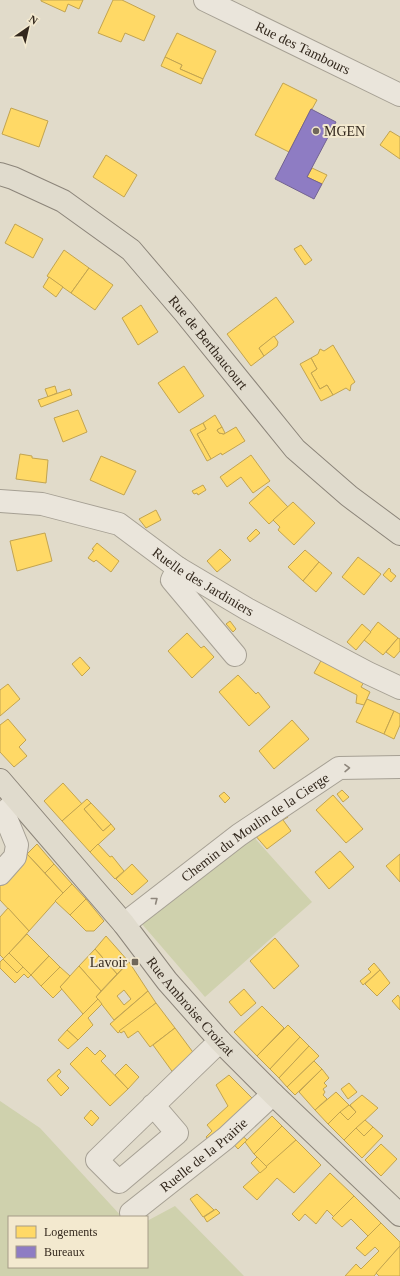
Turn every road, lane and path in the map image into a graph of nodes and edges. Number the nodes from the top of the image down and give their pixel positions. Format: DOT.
graph roads {
  1 [pos="205,0"];
  2 [pos="396,89"];
  3 [pos="0,174"];
  4 [pos="0,501"];
  5 [pos="400,534"];
  6 [pos="178,568"];
  7 [pos="235,655"];
  8 [pos="400,688"];
  9 [pos="400,767"];
  10 [pos="0,780"];
  11 [pos="17,800"];
  12 [pos="0,874"];
  13 [pos="124,924"];
  14 [pos="220,1041"];
  15 [pos="273,1094"];
  16 [pos="152,1105"];
  17 [pos="131,1213"];
  18 [pos="400,1215"];
  1 -- 2 [label="street, Rue des Tambours"];
  3 -- 5 [label="main road, Rue de Berthaucourt"];
  4 -- 6 [label="street, Ruelle des Jardiniers"];
  6 -- 7 [label="street"];
  6 -- 8 [label="street, Ruelle des Jardiniers"];
  13 -- 9 [label="street, Chemin du Moulin de la Cierge, one-way"];
  10 -- 11 [label="main road, Rue Ambroise Croizat"];
  11 -- 12 [label="street"];
  11 -- 13 [label="main road, Rue Ambroise Croizat"];
  13 -- 14 [label="main road, Rue Ambroise Croizat"];
  14 -- 15 [label="main road, Rue Ambroise Croizat"];
  14 -- 16 [label="street"];
  15 -- 17 [label="street, Ruelle de la Prairie"];
  15 -- 18 [label="main road, Rue Ambroise Croizat"];
}
